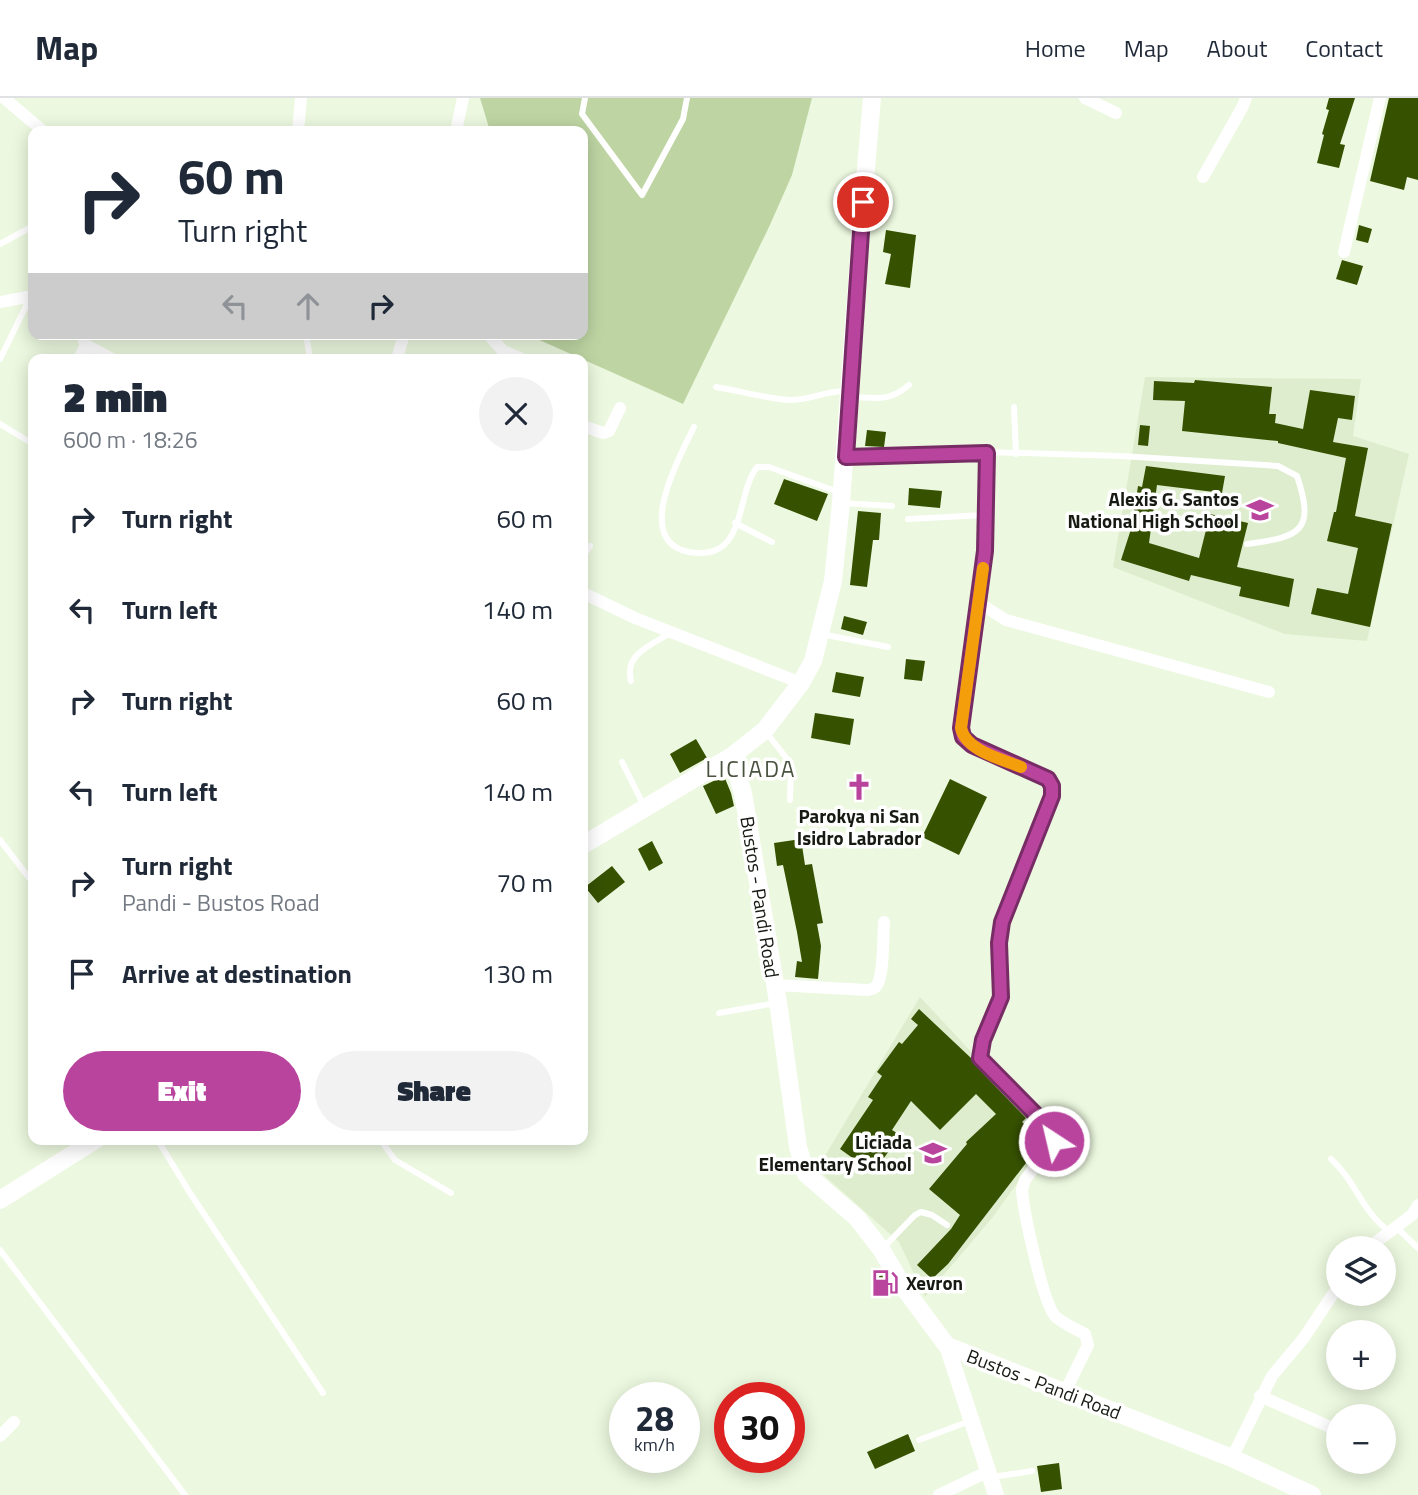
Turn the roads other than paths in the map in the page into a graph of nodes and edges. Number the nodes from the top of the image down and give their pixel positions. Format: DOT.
graph roads {
  1 [pos="4,98"];
  2 [pos="301,98"];
  3 [pos="463,98"];
  4 [pos="585,98"];
  5 [pos="687,98"];
  6 [pos="873,98"];
  7 [pos="1085,98"];
  8 [pos="1245,98"];
  9 [pos="1381,98"];
  10 [pos="1116,113"];
  11 [pos="37,126"];
  12 [pos="298,126"];
  13 [pos="457,126"];
  14 [pos="1203,177"];
  15 [pos="28,229"];
  16 [pos="0,244"];
  17 [pos="1344,252"];
  18 [pos="28,298"];
  19 [pos="0,302"];
  20 [pos="28,305"];
  21 [pos="83,340"];
  22 [pos="493,340"];
  23 [pos="104,354"];
  24 [pos="510,354"];
  25 [pos="0,359"];
  26 [pos="909,385"];
  27 [pos="716,387"];
  28 [pos="850,394"];
  29 [pos="1014,407"];
  30 [pos="620,408"];
  31 [pos="0,424"];
  32 [pos="694,427"];
  33 [pos="588,428"];
  34 [pos="28,440"];
  35 [pos="987,453"];
  36 [pos="1016,454"];
  37 [pos="846,457"];
  38 [pos="842,498"];
  39 [pos="892,506"];
  40 [pos="985,515"];
  41 [pos="908,519"];
  42 [pos="735,523"];
  43 [pos="772,542"];
  44 [pos="1247,544"];
  45 [pos="590,547"];
  46 [pos="588,550"];
  47 [pos="588,595"];
  48 [pos="979,603"];
  49 [pos="672,632"];
  50 [pos="821,634"];
  51 [pos="888,647"];
  52 [pos="631,681"];
  53 [pos="801,682"];
  54 [pos="1269,692"];
  55 [pos="765,730"];
  56 [pos="732,756"];
  57 [pos="622,762"];
  58 [pos="790,800"];
  59 [pos="645,808"];
  60 [pos="0,840"];
  61 [pos="588,842"];
  62 [pos="28,876"];
  63 [pos="884,922"];
  64 [pos="777,994"];
  65 [pos="719,1013"];
  66 [pos="87,1145"];
  67 [pos="161,1145"];
  68 [pos="384,1145"];
  69 [pos="1331,1159"];
  70 [pos="451,1193"];
  71 [pos="0,1200"];
  72 [pos="1418,1205"];
  73 [pos="947,1225"];
  74 [pos="1393,1230"];
  75 [pos="1385,1236"];
  76 [pos="1418,1248"];
  77 [pos="881,1249"];
  78 [pos="0,1250"];
  79 [pos="1326,1304"];
  80 [pos="947,1346"];
  81 [pos="1065,1391"];
  82 [pos="323,1393"];
  83 [pos="1260,1396"];
  84 [pos="971,1421"];
  85 [pos="14,1422"];
  86 [pos="1326,1425"];
  87 [pos="0,1436"];
  88 [pos="919,1440"];
  89 [pos="1232,1458"];
  90 [pos="1032,1471"];
  91 [pos="990,1474"];
  92 [pos="185,1495"];
  93 [pos="939,1495"];
  94 [pos="996,1495"];
  95 [pos="1312,1495"];
  1 -- 11 [label="street"];
  2 -- 12 [label="street"];
  3 -- 13 [label="street"];
  4 -- 5 [label="lane"];
  6 -- 28 [label="main road"];
  7 -- 10 [label="street"];
  8 -- 14 [label="street"];
  9 -- 17 [label="street"];
  15 -- 16 [label="lane"];
  18 -- 19 [label="street"];
  20 -- 25 [label="lane"];
  21 -- 23 [label="street"];
  22 -- 24 [label="street"];
  26 -- 28 [label="lane"];
  27 -- 28 [label="lane"];
  28 -- 37 [label="main road"];
  29 -- 36 [label="lane"];
  30 -- 33 [label="street"];
  31 -- 34 [label="lane"];
  32 -- 42 [label="lane"];
  35 -- 36 [label="lane"];
  35 -- 37 [label="street"];
  35 -- 40 [label="street"];
  36 -- 44 [label="lane"];
  37 -- 38 [label="main road"];
  38 -- 39 [label="lane"];
  38 -- 42 [label="lane"];
  38 -- 50 [label="main road"];
  40 -- 41 [label="lane"];
  40 -- 48 [label="street"];
  42 -- 43 [label="lane"];
  45 -- 46 [label="lane"];
  47 -- 49 [label="street"];
  48 -- 54 [label="street"];
  48 -- 81 [label="street"];
  49 -- 52 [label="lane"];
  49 -- 53 [label="street"];
  50 -- 51 [label="lane"];
  50 -- 53 [label="main road"];
  53 -- 55 [label="main road"];
  55 -- 56 [label="main road"];
  55 -- 58 [label="lane"];
  56 -- 59 [label="main road"];
  56 -- 64 [label="main road, Bustos - Pandi Road"];
  57 -- 59 [label="lane"];
  59 -- 61 [label="main road"];
  60 -- 62 [label="lane"];
  63 -- 64 [label="street"];
  64 -- 65 [label="lane"];
  64 -- 77 [label="main road, Bustos - Pandi Road"];
  66 -- 71 [label="main road"];
  67 -- 82 [label="lane"];
  68 -- 70 [label="lane"];
  69 -- 74 [label="lane"];
  72 -- 74 [label="street"];
  73 -- 77 [label="lane"];
  74 -- 75 [label="street"];
  74 -- 76 [label="lane"];
  77 -- 80 [label="main road, Bustos - Pandi Road"];
  78 -- 92 [label="lane"];
  79 -- 83 [label="street"];
  80 -- 81 [label="main road, Bustos - Pandi Road"];
  80 -- 84 [label="street"];
  81 -- 89 [label="main road, Bustos - Pandi Road"];
  83 -- 86 [label="street"];
  83 -- 89 [label="street"];
  84 -- 88 [label="lane"];
  84 -- 91 [label="street"];
  85 -- 87 [label="street"];
  89 -- 95 [label="main road, Bustos - Pandi Road"];
  90 -- 91 [label="lane"];
  91 -- 93 [label="street"];
  91 -- 94 [label="street"];
}
